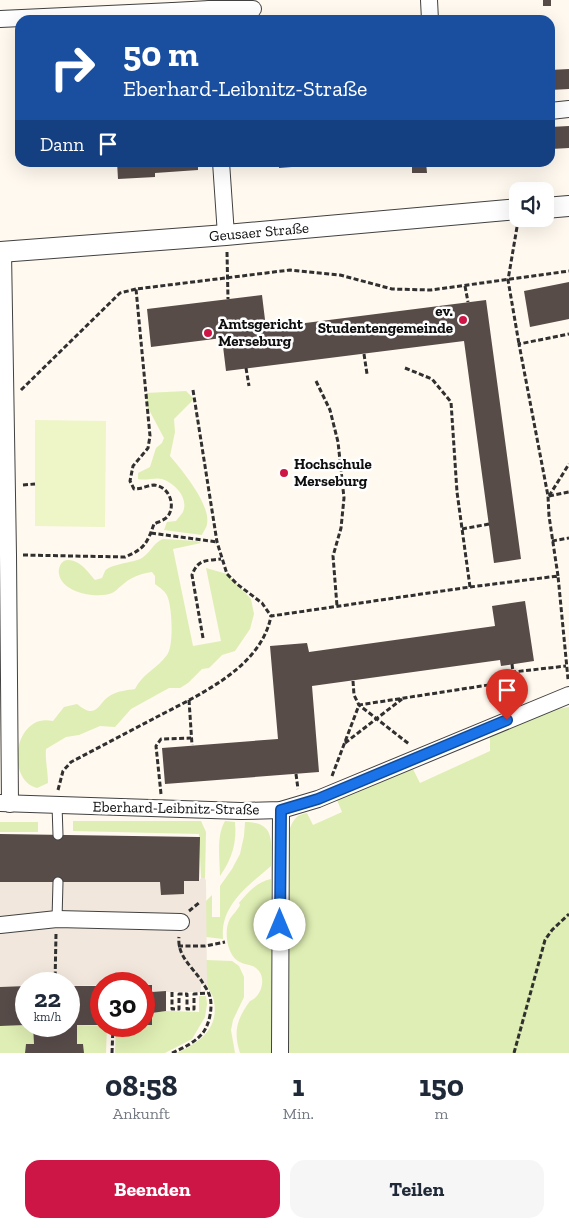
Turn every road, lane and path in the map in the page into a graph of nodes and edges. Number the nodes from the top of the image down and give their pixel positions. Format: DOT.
graph roads {
  1 [pos="429,0"];
  2 [pos="253,8"];
  3 [pos="174,15"];
  4 [pos="210,15"];
  5 [pos="430,15"];
  6 [pos="0,19"];
  7 [pos="15,19"];
  8 [pos="569,109"];
  9 [pos="555,110"];
  10 [pos="221,167"];
  11 [pos="569,206"];
  12 [pos="554,207"];
  13 [pos="509,210"];
  14 [pos="517,227"];
  15 [pos="226,235"];
  16 [pos="1,252"];
  17 [pos="569,271"];
  18 [pos="227,277"];
  19 [pos="508,280"];
  20 [pos="465,286"];
  21 [pos="136,289"];
  22 [pos="228,299"];
  23 [pos="468,302"];
  24 [pos="569,334"];
  25 [pos="519,344"];
  26 [pos="364,354"];
  27 [pos="246,368"];
  28 [pos="405,368"];
  29 [pos="367,374"];
  30 [pos="316,381"];
  31 [pos="248,386"];
  32 [pos="193,390"];
  33 [pos="19,392"];
  34 [pos="569,464"];
  35 [pos="569,492"];
  36 [pos="548,496"];
  37 [pos="489,524"];
  38 [pos="462,529"];
  39 [pos="151,533"];
  40 [pos="569,538"];
  41 [pos="552,541"];
  42 [pos="217,542"];
  43 [pos="8,555"];
  44 [pos="221,559"];
  45 [pos="558,576"];
  46 [pos="470,586"];
  47 [pos="337,606"];
  48 [pos="271,616"];
  49 [pos="203,638"];
  50 [pos="512,664"];
  51 [pos="566,666"];
  52 [pos="513,672"];
  53 [pos="353,681"];
  54 [pos="569,695"];
  55 [pos="403,698"];
  56 [pos="189,700"];
  57 [pos="359,705"];
  58 [pos="376,719"];
  59 [pos="191,738"];
  60 [pos="345,743"];
  61 [pos="192,745"];
  62 [pos="424,755"];
  63 [pos="332,793"];
  64 [pos="5,804"];
  65 [pos="57,805"];
  66 [pos="163,807"];
  67 [pos="281,810"];
  68 [pos="58,834"];
  69 [pos="58,882"];
  70 [pos="200,902"];
  71 [pos="569,914"];
  72 [pos="57,919"];
  73 [pos="181,922"];
  74 [pos="0,924"];
  75 [pos="225,942"];
  76 [pos="178,946"];
  77 [pos="55,972"];
  78 [pos="172,992"];
  79 [pos="208,993"];
  80 [pos="113,1037"];
  81 [pos="112,1053"];
  82 [pos="172,1053"];
  83 [pos="280,1053"];
  84 [pos="514,1053"];
  1 -- 5 [label="street"];
  2 -- 4 [label="street"];
  3 -- 4 [label="street"];
  6 -- 7 [label="street"];
  8 -- 9 [label="street"];
  10 -- 15 [label="street"];
  11 -- 12 [label="street"];
  13 -- 15 [label="street, Geusaer Straße"];
  14 -- 19 [label="path"];
  15 -- 16 [label="street, Geusaer Straße"];
  15 -- 18 [label="path"];
  16 -- 43 [label="street"];
  17 -- 19 [label="path"];
  18 -- 20 [label="path"];
  18 -- 21 [label="path"];
  18 -- 22 [label="path"];
  19 -- 20 [label="path"];
  19 -- 25 [label="path"];
  20 -- 23 [label="path"];
  21 -- 33 [label="path"];
  21 -- 39 [label="path"];
  24 -- 25 [label="path"];
  25 -- 36 [label="path"];
  26 -- 29 [label="path"];
  27 -- 31 [label="path"];
  28 -- 38 [label="path"];
  30 -- 47 [label="path"];
  32 -- 42 [label="path"];
  34 -- 36 [label="path"];
  35 -- 36 [label="path"];
  36 -- 41 [label="path"];
  37 -- 38 [label="path"];
  38 -- 46 [label="path"];
  39 -- 42 [label="path"];
  39 -- 43 [label="path"];
  40 -- 41 [label="path"];
  41 -- 45 [label="path"];
  42 -- 44 [label="path"];
  43 -- 64 [label="street"];
  44 -- 48 [label="path"];
  44 -- 49 [label="path"];
  45 -- 46 [label="path"];
  45 -- 51 [label="path"];
  46 -- 47 [label="path"];
  47 -- 48 [label="path"];
  48 -- 56 [label="path"];
  50 -- 52 [label="path"];
  51 -- 52 [label="path"];
  51 -- 54 [label="path"];
  52 -- 55 [label="path"];
  53 -- 57 [label="path"];
  54 -- 62 [label="street, Eberhard-Leibnitz-Straße"];
  55 -- 57 [label="path"];
  55 -- 58 [label="path"];
  56 -- 59 [label="path"];
  56 -- 65 [label="path"];
  57 -- 58 [label="path"];
  57 -- 60 [label="path"];
  58 -- 60 [label="path"];
  58 -- 62 [label="path"];
  59 -- 61 [label="path"];
  59 -- 66 [label="path"];
  60 -- 63 [label="path"];
  62 -- 63 [label="street, Eberhard-Leibnitz-Straße"];
  63 -- 67 [label="street, Eberhard-Leibnitz-Straße"];
  64 -- 65 [label="street, Eberhard-Leibnitz-Straße"];
  65 -- 66 [label="street, Eberhard-Leibnitz-Straße"];
  65 -- 68 [label="lane"];
  66 -- 67 [label="street, Eberhard-Leibnitz-Straße"];
  67 -- 83 [label="street"];
  69 -- 72 [label="lane"];
  70 -- 73 [label="path"];
  71 -- 84 [label="path"];
  72 -- 73 [label="street"];
  72 -- 74 [label="street"];
  72 -- 77 [label="path"];
  73 -- 76 [label="path"];
  75 -- 76 [label="path"];
  76 -- 79 [label="path"];
  78 -- 79 [label="path"];
  79 -- 82 [label="path"];
  80 -- 81 [label="path"];
}
